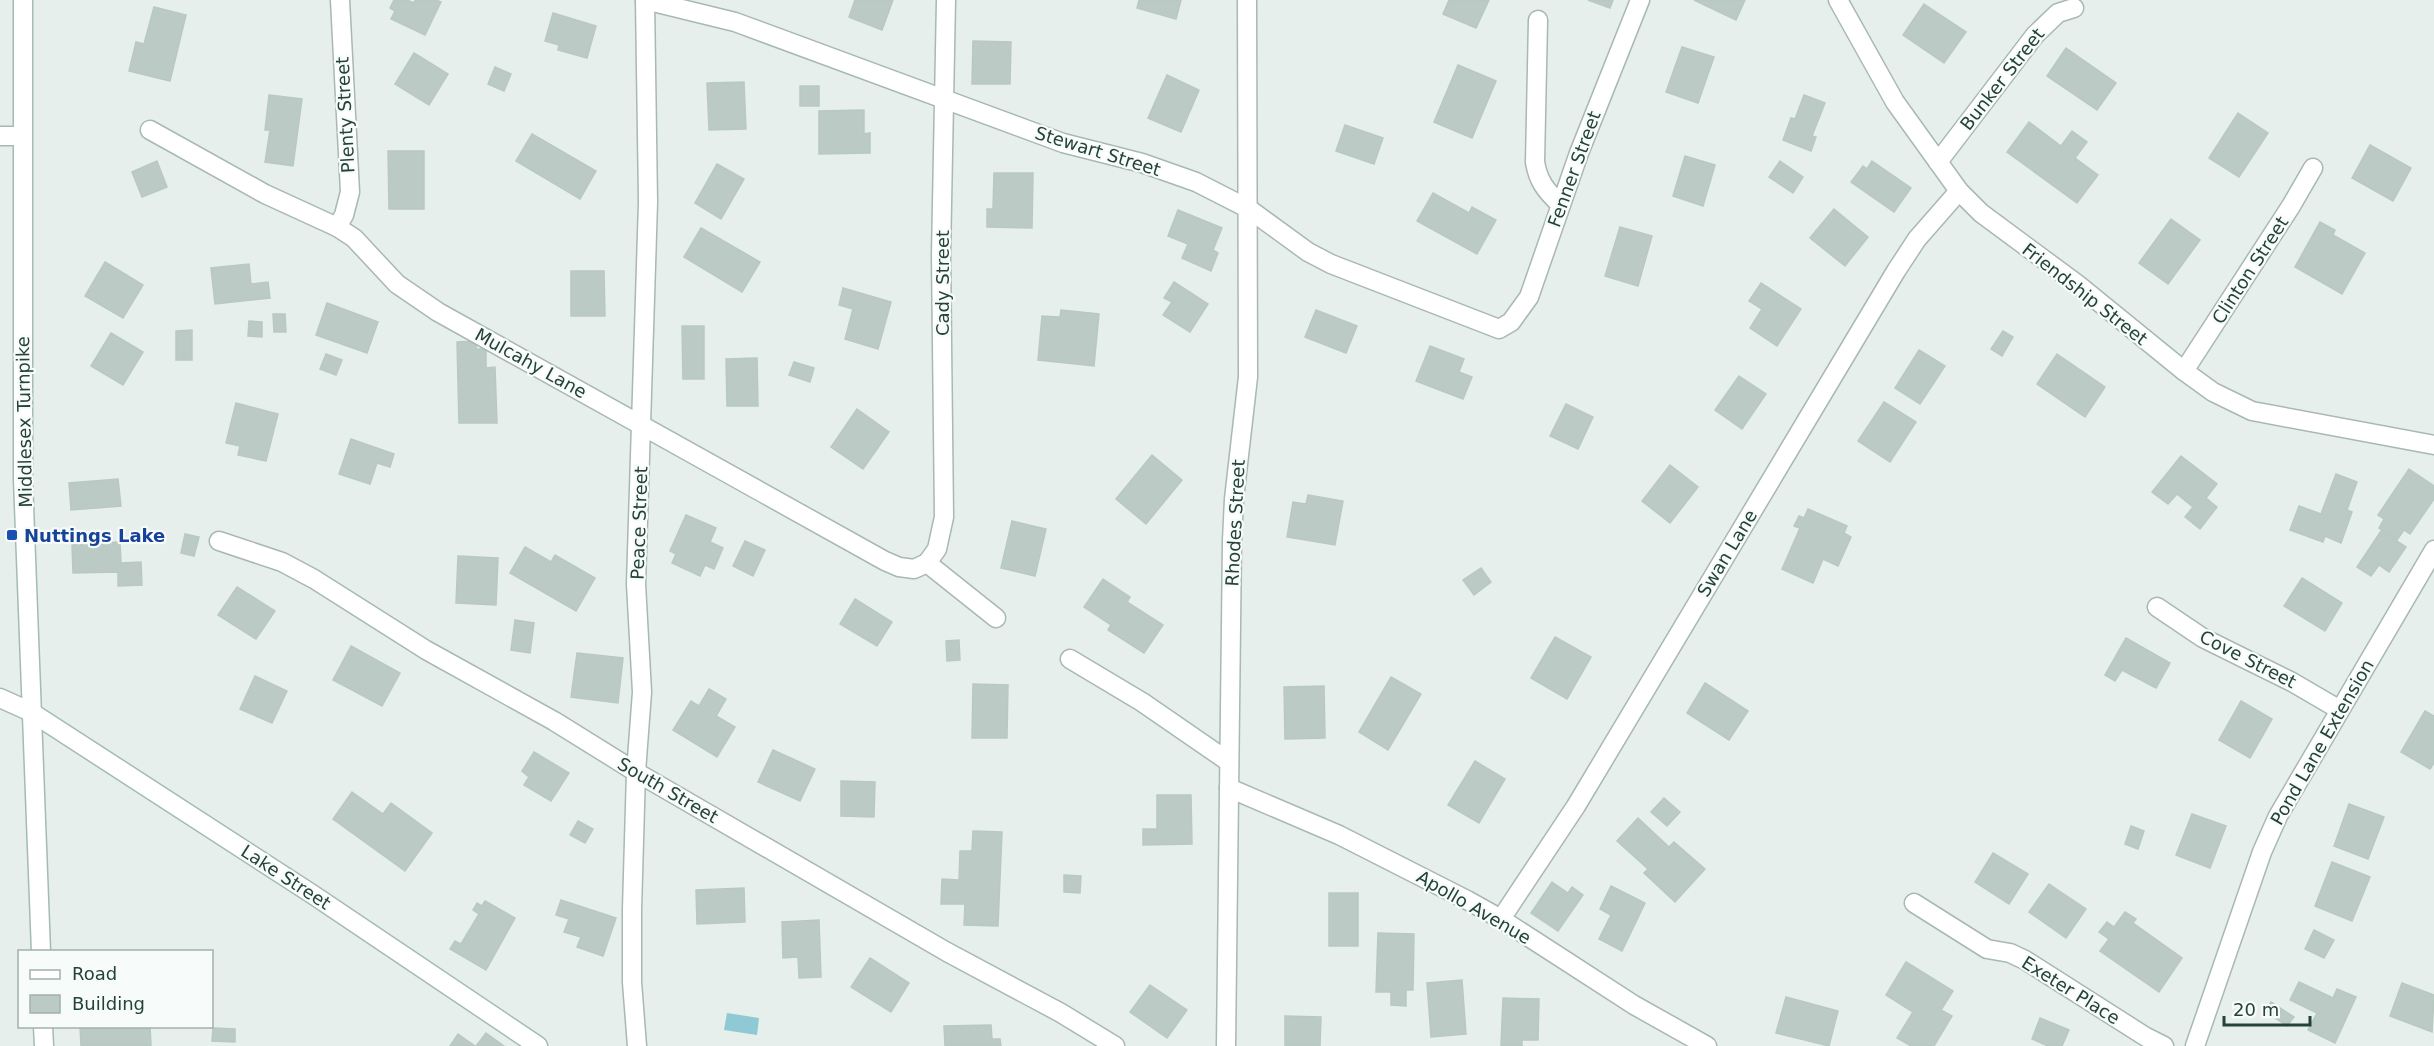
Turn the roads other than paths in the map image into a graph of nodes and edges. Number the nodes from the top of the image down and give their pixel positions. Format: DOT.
graph roads {
  1 [pos="23,0"];
  2 [pos="340,0"];
  3 [pos="645,0"];
  4 [pos="946,0"];
  5 [pos="1247,0"];
  6 [pos="1640,0"];
  7 [pos="1838,0"];
  8 [pos="2074,8"];
  9 [pos="1538,20"];
  10 [pos="945,99"];
  11 [pos="150,130"];
  12 [pos="0,136"];
  13 [pos="22,136"];
  14 [pos="1938,162"];
  15 [pos="2313,168"];
  16 [pos="1959,191"];
  17 [pos="1560,204"];
  18 [pos="1249,209"];
  19 [pos="337,227"];
  20 [pos="1499,329"];
  21 [pos="2184,371"];
  22 [pos="642,425"];
  23 [pos="2434,445"];
  24 [pos="219,541"];
  25 [pos="2434,550"];
  26 [pos="927,563"];
  27 [pos="2157,607"];
  28 [pos="996,618"];
  29 [pos="1070,659"];
  30 [pos="0,698"];
  31 [pos="2340,710"];
  32 [pos="31,712"];
  33 [pos="1229,762"];
  34 [pos="636,772"];
  35 [pos="1229,788"];
  36 [pos="1914,903"];
  37 [pos="1501,919"];
  38 [pos="41,950"];
  39 [pos="43,1028"];
  40 [pos="44,1046"];
  41 [pos="538,1046"];
  42 [pos="637,1046"];
  43 [pos="1115,1046"];
  44 [pos="1226,1046"];
  45 [pos="1707,1046"];
  46 [pos="2164,1046"];
  47 [pos="2195,1046"];
  1 -- 13 [label="street, Middlesex Turnpike"];
  2 -- 19 [label="street, Plenty Street"];
  3 -- 10 [label="street, Stewart Street"];
  3 -- 22 [label="street, Peace Street"];
  4 -- 10 [label="street, Cady Street"];
  5 -- 18 [label="street, Rhodes Street"];
  6 -- 17 [label="street, Fenner Street"];
  7 -- 14 [label="street, Friendship Street"];
  8 -- 14 [label="street, Bunker Street"];
  9 -- 17 [label="street"];
  10 -- 18 [label="street, Stewart Street"];
  10 -- 26 [label="street, Cady Street"];
  11 -- 19 [label="street, Mulcahy Lane"];
  12 -- 13 [label="street"];
  13 -- 32 [label="street, Middlesex Turnpike"];
  14 -- 16 [label="street, Friendship Street"];
  15 -- 21 [label="street, Clinton Street"];
  16 -- 21 [label="street, Friendship Street"];
  16 -- 37 [label="street, Swan Lane"];
  17 -- 20 [label="street, Fenner Street"];
  18 -- 20 [label="street, Stewart Street"];
  18 -- 33 [label="street, Rhodes Street"];
  19 -- 22 [label="street, Mulcahy Lane"];
  21 -- 23 [label="street, Friendship Street"];
  22 -- 26 [label="street, Mulcahy Lane"];
  22 -- 34 [label="street, Peace Street"];
  24 -- 34 [label="street, South Street"];
  25 -- 31 [label="street, Pond Lane Extension"];
  26 -- 28 [label="street"];
  27 -- 31 [label="street, Cove Street"];
  29 -- 33 [label="street"];
  30 -- 32 [label="street, Lake Street"];
  31 -- 47 [label="street, Pond Lane Extension"];
  32 -- 38 [label="street, Middlesex Turnpike"];
  32 -- 41 [label="street, Lake Street"];
  33 -- 35 [label="street, Rhodes Street"];
  34 -- 42 [label="street, Peace Street"];
  34 -- 43 [label="street, South Street"];
  35 -- 37 [label="street, Apollo Avenue"];
  35 -- 44 [label="street, Rhodes Street"];
  36 -- 46 [label="street, Exeter Place"];
  37 -- 45 [label="street, Apollo Avenue"];
  39 -- 40 [label="street"];
}
